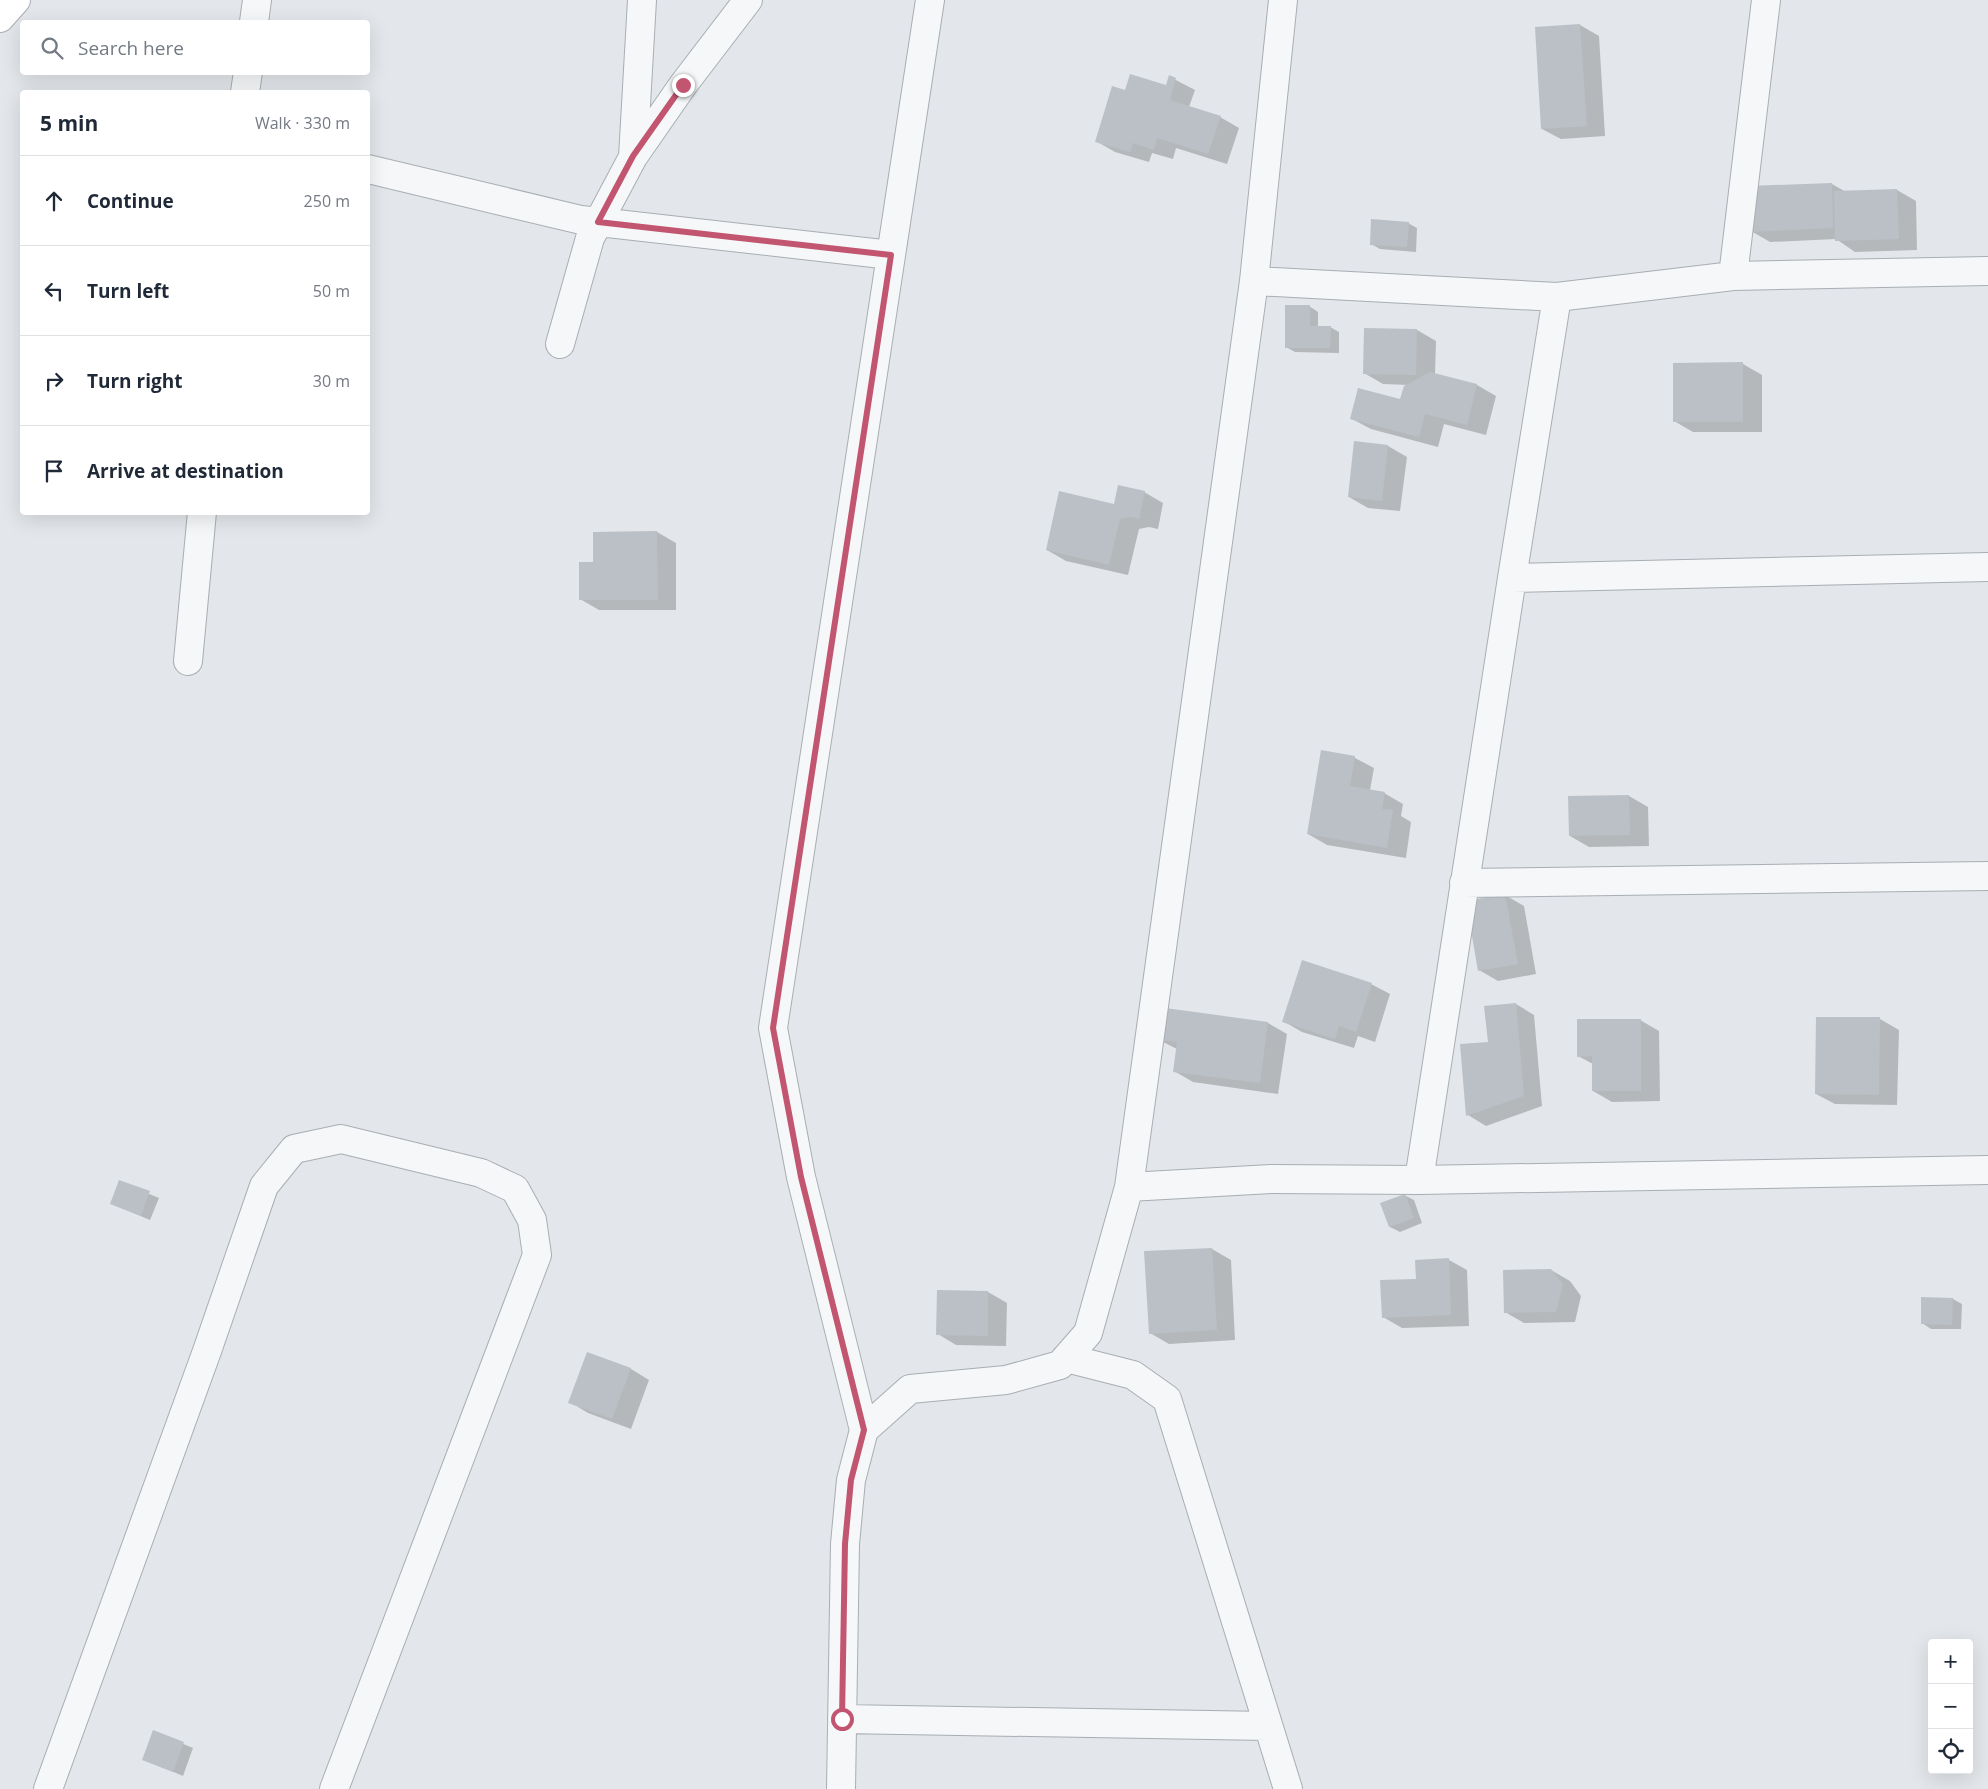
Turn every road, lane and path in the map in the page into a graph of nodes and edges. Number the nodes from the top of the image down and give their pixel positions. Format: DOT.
graph roads {
  1 [pos="16,0"];
  2 [pos="258,0"];
  3 [pos="642,0"];
  4 [pos="748,0"];
  5 [pos="930,0"];
  6 [pos="1283,0"];
  7 [pos="1766,0"];
  8 [pos="0,18"];
  9 [pos="254,20"];
  10 [pos="248,75"];
  11 [pos="245,90"];
  12 [pos="633,156"];
  13 [pos="370,169"];
  14 [pos="598,222"];
  15 [pos="891,255"];
  16 [pos="1988,272"];
  17 [pos="1733,276"];
  18 [pos="1254,281"];
  19 [pos="1557,297"];
  20 [pos="560,344"];
  21 [pos="202,515"];
  22 [pos="1988,568"];
  23 [pos="1512,578"];
  24 [pos="188,661"];
  25 [pos="1988,876"];
  26 [pos="1464,883"];
  27 [pos="1988,1170"];
  28 [pos="1418,1180"];
  29 [pos="1129,1187"];
  30 [pos="1066,1358"];
  31 [pos="864,1430"];
  32 [pos="842,1719"];
  33 [pos="1268,1726"];
  34 [pos="48,1789"];
  35 [pos="334,1789"];
  36 [pos="841,1789"];
  37 [pos="1288,1789"];
  1 -- 8 [label="street"];
  2 -- 9 [label="street"];
  3 -- 12 [label="street"];
  4 -- 12 [label="street"];
  5 -- 15 [label="street"];
  6 -- 18 [label="street"];
  7 -- 17 [label="street"];
  10 -- 11 [label="street"];
  12 -- 14 [label="street"];
  13 -- 14 [label="street"];
  14 -- 15 [label="street"];
  14 -- 20 [label="street"];
  15 -- 31 [label="street"];
  16 -- 17 [label="street"];
  17 -- 19 [label="street"];
  18 -- 19 [label="street"];
  18 -- 29 [label="street"];
  19 -- 23 [label="street"];
  21 -- 24 [label="street"];
  22 -- 23 [label="street"];
  23 -- 26 [label="street"];
  25 -- 26 [label="street"];
  26 -- 28 [label="street"];
  27 -- 28 [label="street"];
  28 -- 29 [label="street"];
  29 -- 30 [label="street"];
  30 -- 31 [label="street"];
  30 -- 33 [label="street"];
  31 -- 32 [label="street"];
  32 -- 33 [label="street"];
  32 -- 36 [label="street"];
  33 -- 37 [label="street"];
  34 -- 35 [label="street"];
}
